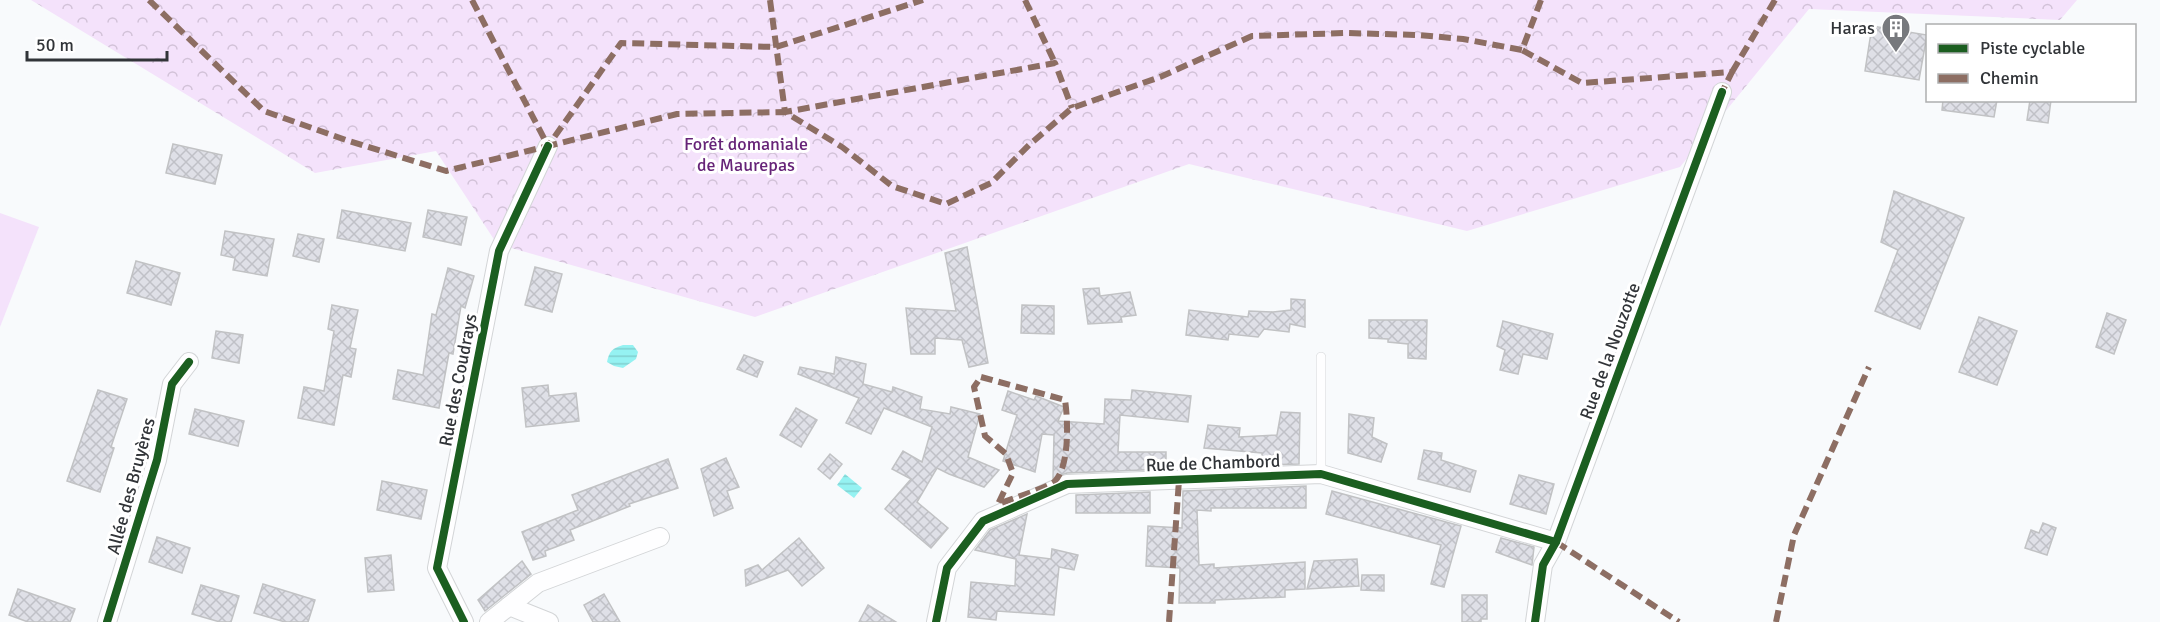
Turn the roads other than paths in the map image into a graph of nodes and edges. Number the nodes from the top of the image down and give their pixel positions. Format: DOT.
graph roads {
  1 [pos="1722,92"];
  2 [pos="548,146"];
  3 [pos="1321,357"];
  4 [pos="189,362"];
  5 [pos="1321,474"];
  6 [pos="660,537"];
  7 [pos="1556,542"];
  8 [pos="508,606"];
  9 [pos="107,622"];
  10 [pos="464,622"];
  11 [pos="489,622"];
  12 [pos="549,622"];
  13 [pos="936,622"];
  14 [pos="1535,622"];
  1 -- 7 [label="street, Rue de la Nouzotte"];
  2 -- 10 [label="street, Rue des Coudrays"];
  3 -- 5 [label="lane"];
  4 -- 9 [label="street, Allée des Bruyères"];
  5 -- 7 [label="street, Rue de Chambord"];
  5 -- 13 [label="street, Rue de Chambord"];
  6 -- 8 [label="street"];
  7 -- 14 [label="street, Rue de la Nouzotte"];
  8 -- 11 [label="street"];
  8 -- 12 [label="street"];
}
